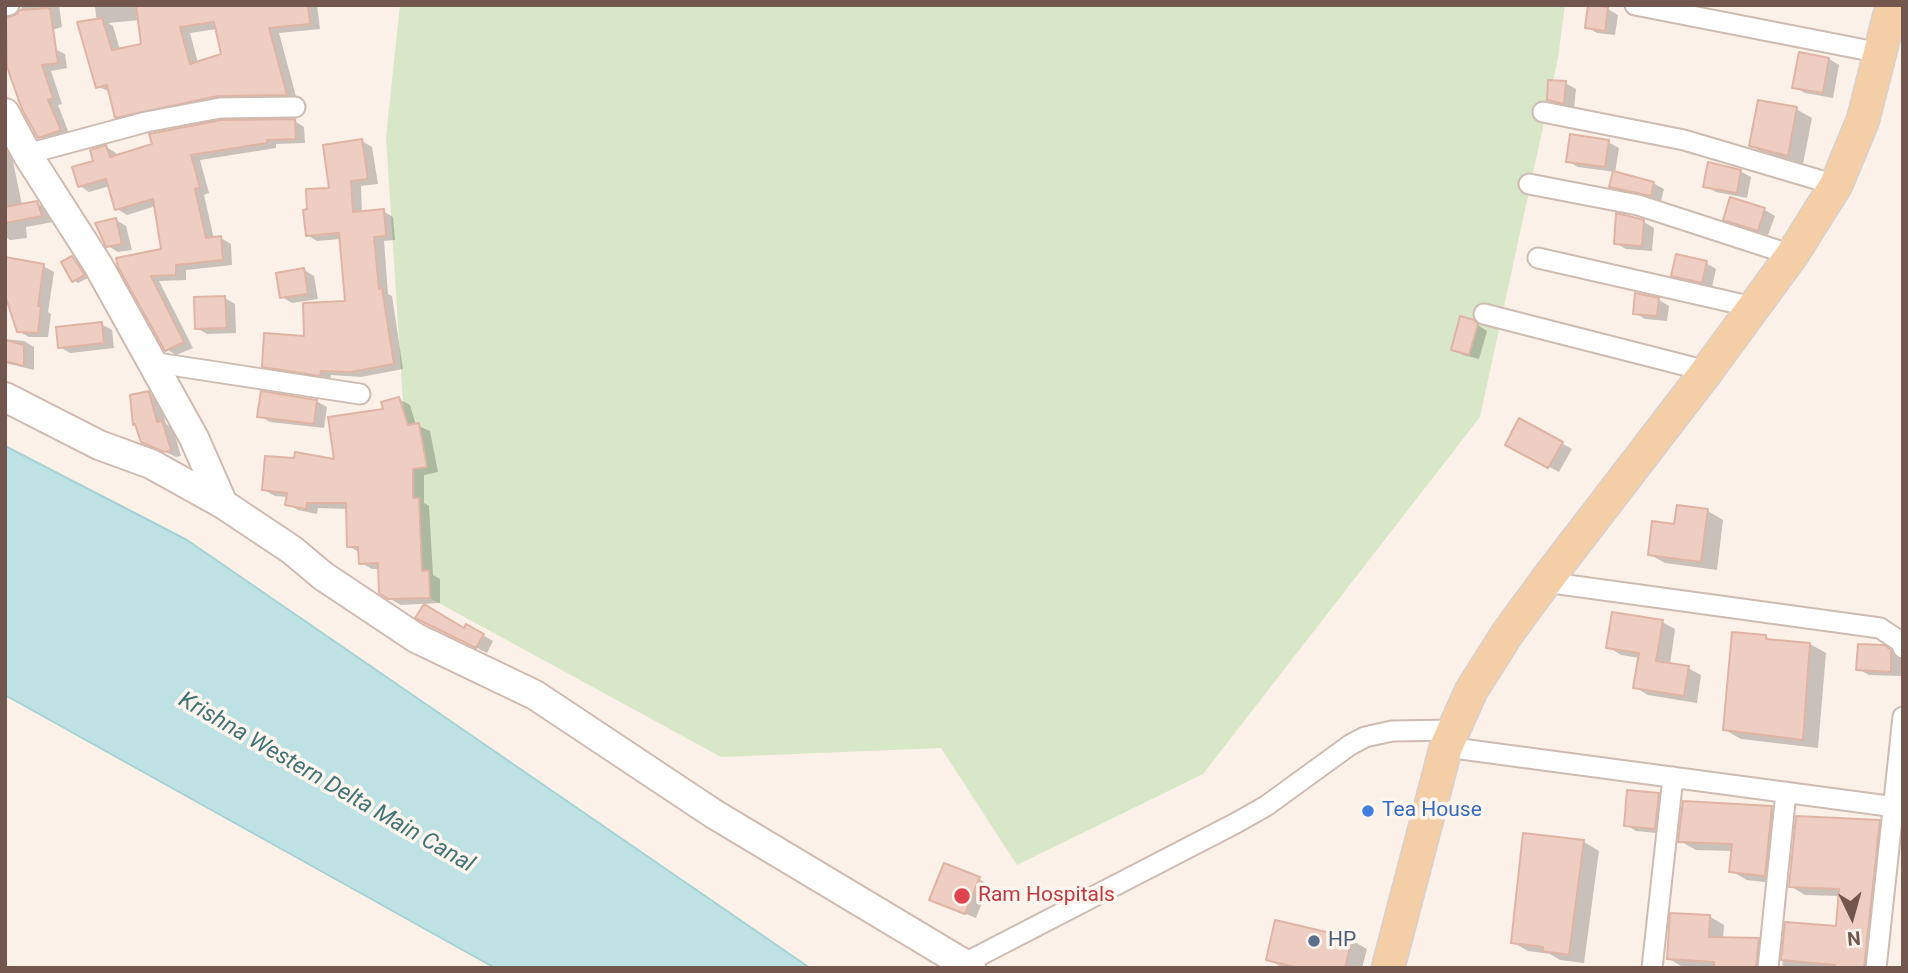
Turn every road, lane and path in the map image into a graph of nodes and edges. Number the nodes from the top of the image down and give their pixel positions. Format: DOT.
graph roads {
  1 [pos="1635,5"];
  2 [pos="1892,5"];
  3 [pos="1881,54"];
  4 [pos="295,107"];
  5 [pos="1543,112"];
  6 [pos="5,113"];
  7 [pos="27,155"];
  8 [pos="1529,184"];
  9 [pos="1836,185"];
  10 [pos="1791,255"];
  11 [pos="1538,258"];
  12 [pos="1753,307"];
  13 [pos="1484,314"];
  14 [pos="152,362"];
  15 [pos="1707,371"];
  16 [pos="360,394"];
  17 [pos="5,397"];
  18 [pos="223,504"];
  19 [pos="1545,582"];
  20 [pos="1903,648"];
  21 [pos="1903,717"];
  22 [pos="1450,738"];
  23 [pos="1673,777"];
  24 [pos="1786,792"];
  25 [pos="1899,807"];
  26 [pos="968,965"];
  27 [pos="1388,968"];
  28 [pos="1652,968"];
  29 [pos="1768,968"];
  30 [pos="1876,968"];
  1 -- 3 [label="street"];
  2 -- 3 [label="main road"];
  3 -- 9 [label="main road"];
  4 -- 7 [label="street"];
  5 -- 9 [label="street"];
  6 -- 7 [label="street"];
  7 -- 14 [label="street"];
  8 -- 10 [label="street"];
  9 -- 10 [label="main road"];
  10 -- 12 [label="main road"];
  11 -- 12 [label="street"];
  12 -- 15 [label="main road"];
  13 -- 15 [label="street"];
  14 -- 16 [label="street"];
  14 -- 18 [label="street"];
  15 -- 19 [label="main road"];
  17 -- 18 [label="street"];
  18 -- 26 [label="street"];
  19 -- 20 [label="street"];
  19 -- 22 [label="main road"];
  21 -- 25 [label="street"];
  22 -- 23 [label="street"];
  22 -- 26 [label="street"];
  22 -- 27 [label="main road"];
  23 -- 24 [label="street"];
  23 -- 28 [label="street"];
  24 -- 25 [label="street"];
  24 -- 29 [label="street"];
  25 -- 30 [label="street"];
}
